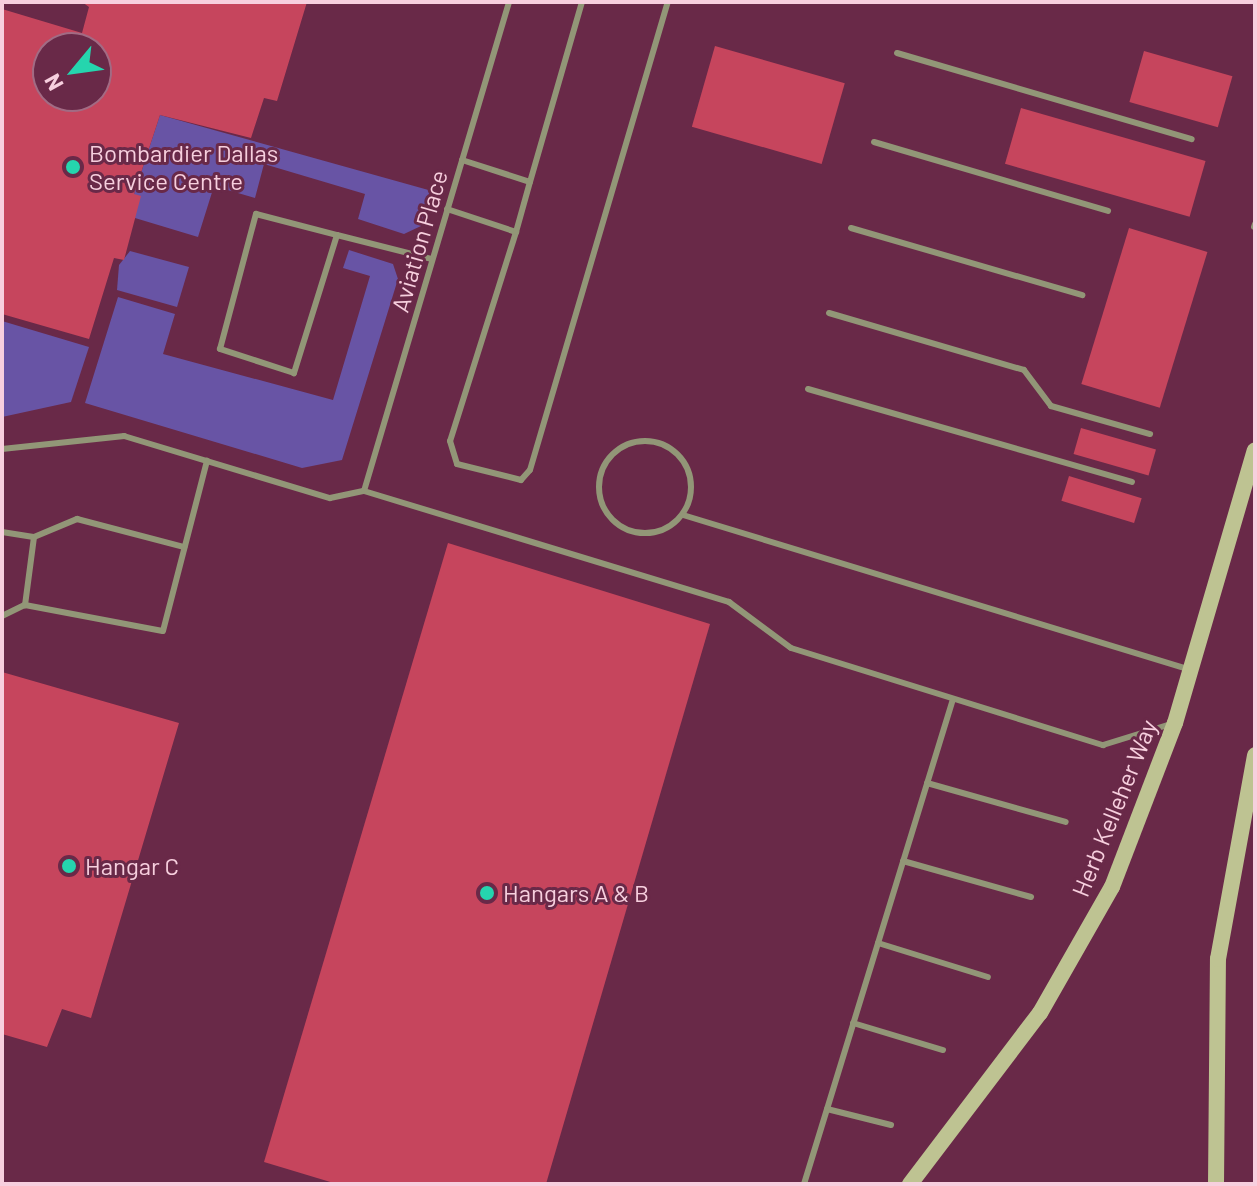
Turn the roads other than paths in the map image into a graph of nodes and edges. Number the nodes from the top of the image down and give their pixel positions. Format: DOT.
graph roads {
  1 [pos="509,2"];
  2 [pos="582,2"];
  3 [pos="668,2"];
  4 [pos="897,53"];
  5 [pos="1192,139"];
  6 [pos="874,142"];
  7 [pos="462,160"];
  8 [pos="530,182"];
  9 [pos="447,209"];
  10 [pos="1108,211"];
  11 [pos="851,228"];
  12 [pos="516,232"];
  13 [pos="337,235"];
  14 [pos="432,259"];
  15 [pos="1082,295"];
  16 [pos="829,313"];
  17 [pos="808,389"];
  18 [pos="1150,434"];
  19 [pos="2,449"];
  20 [pos="1255,450"];
  21 [pos="207,461"];
  22 [pos="1132,482"];
  23 [pos="364,491"];
  24 [pos="683,515"];
  25 [pos="2,532"];
  26 [pos="34,537"];
  27 [pos="184,547"];
  28 [pos="25,605"];
  29 [pos="2,616"];
  30 [pos="1190,670"];
  31 [pos="953,699"];
  32 [pos="1175,723"];
  33 [pos="1255,755"];
  34 [pos="927,783"];
  35 [pos="1066,822"];
  36 [pos="903,861"];
  37 [pos="1031,897"];
  38 [pos="878,943"];
  39 [pos="988,977"];
  40 [pos="853,1023"];
  41 [pos="943,1050"];
  42 [pos="827,1109"];
  43 [pos="891,1125"];
  44 [pos="804,1184"];
  45 [pos="910,1184"];
  46 [pos="1216,1184"];
  1 -- 7 [label="lane, Aviation Place"];
  2 -- 8 [label="lane"];
  3 -- 12 [label="lane"];
  4 -- 5 [label="lane"];
  6 -- 10 [label="lane"];
  7 -- 8 [label="lane"];
  7 -- 9 [label="lane, Aviation Place"];
  8 -- 12 [label="lane"];
  9 -- 12 [label="lane"];
  9 -- 14 [label="lane, Aviation Place"];
  11 -- 15 [label="lane"];
  13 -- 13 [label="lane"];
  13 -- 14 [label="lane"];
  14 -- 23 [label="lane, Aviation Place"];
  16 -- 18 [label="lane"];
  17 -- 22 [label="lane"];
  19 -- 21 [label="lane"];
  20 -- 30 [label="main road, Herb Kelleher Way"];
  21 -- 23 [label="lane"];
  21 -- 27 [label="lane"];
  23 -- 31 [label="lane"];
  24 -- 24 [label="lane"];
  24 -- 30 [label="lane"];
  25 -- 26 [label="lane"];
  26 -- 27 [label="lane"];
  26 -- 28 [label="lane"];
  27 -- 28 [label="lane"];
  28 -- 29 [label="lane"];
  30 -- 32 [label="main road, Herb Kelleher Way"];
  31 -- 32 [label="lane"];
  31 -- 34 [label="lane"];
  32 -- 45 [label="main road, Herb Kelleher Way"];
  33 -- 46 [label="main road"];
  34 -- 35 [label="lane"];
  34 -- 36 [label="lane"];
  36 -- 37 [label="lane"];
  36 -- 38 [label="lane"];
  38 -- 39 [label="lane"];
  38 -- 40 [label="lane"];
  40 -- 41 [label="lane"];
  40 -- 42 [label="lane"];
  42 -- 43 [label="lane"];
  42 -- 44 [label="lane"];
}
